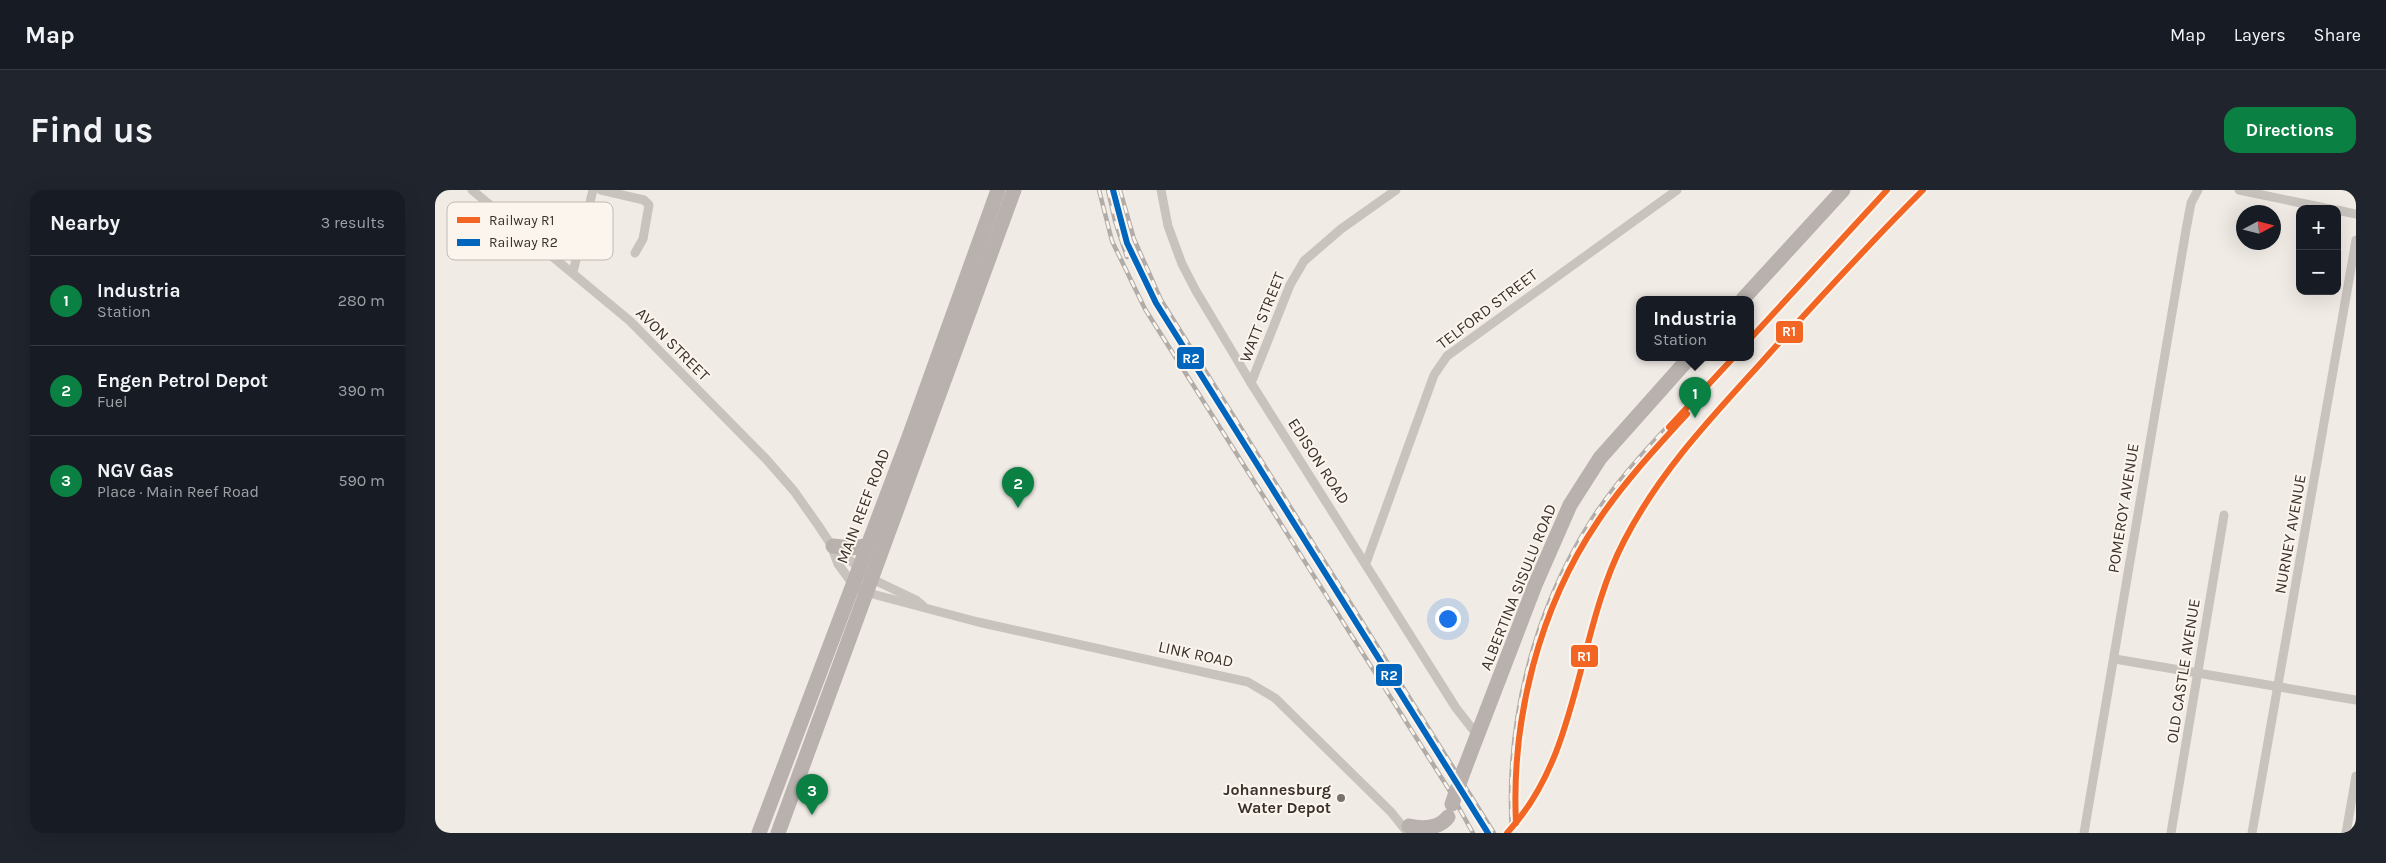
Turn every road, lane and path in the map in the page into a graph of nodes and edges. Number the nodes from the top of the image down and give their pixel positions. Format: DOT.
graph roads {
  1 [pos="472,190"];
  2 [pos="601,190"];
  3 [pos="998,190"];
  4 [pos="1014,190"];
  5 [pos="1161,190"];
  6 [pos="1396,190"];
  7 [pos="1677,190"];
  8 [pos="1843,190"];
  9 [pos="2198,190"];
  10 [pos="2239,190"];
  11 [pos="487,202"];
  12 [pos="2311,205"];
  13 [pos="2341,211"];
  14 [pos="2356,214"];
  15 [pos="2356,240"];
  16 [pos="984,249"];
  17 [pos="635,253"];
  18 [pos="558,260"];
  19 [pos="576,260"];
  20 [pos="573,272"];
  21 [pos="1746,296"];
  22 [pos="1686,361"];
  23 [pos="1251,383"];
  24 [pos="2224,515"];
  25 [pos="831,544"];
  26 [pos="866,546"];
  27 [pos="1365,563"];
  28 [pos="855,576"];
  29 [pos="867,585"];
  30 [pos="923,606"];
  31 [pos="2115,659"];
  32 [pos="2198,673"];
  33 [pos="2278,687"];
  34 [pos="2356,700"];
  35 [pos="1477,736"];
  36 [pos="2356,776"];
  37 [pos="1450,811"];
  38 [pos="1409,829"];
  39 [pos="759,833"];
  40 [pos="778,833"];
  41 [pos="1434,833"];
  42 [pos="1443,833"];
  43 [pos="2085,833"];
  44 [pos="2171,833"];
  45 [pos="2252,833"];
  46 [pos="2346,833"];
  1 -- 11 [label="street, AVON STREET"];
  2 -- 17 [label="street"];
  3 -- 16 [label="main road, MAIN REEF ROAD"];
  4 -- 16 [label="main road, MAIN REEF ROAD"];
  5 -- 23 [label="street, EDISON ROAD"];
  6 -- 23 [label="street, WATT STREET"];
  7 -- 27 [label="street, TELFORD STREET"];
  8 -- 21 [label="main road"];
  9 -- 31 [label="street, POMEROY AVENUE"];
  10 -- 12 [label="street"];
  13 -- 14 [label="street"];
  15 -- 33 [label="street, NURNEY AVENUE"];
  16 -- 26 [label="main road, MAIN REEF ROAD"];
  16 -- 29 [label="main road, MAIN REEF ROAD"];
  18 -- 20 [label="street, AVON STREET"];
  19 -- 20 [label="street"];
  20 -- 25 [label="street, AVON STREET"];
  22 -- 35 [label="main road, ALBERTINA SISULU ROAD"];
  23 -- 27 [label="street, EDISON ROAD"];
  24 -- 32 [label="street, OLD CASTLE AVENUE"];
  25 -- 26 [label="main road"];
  25 -- 28 [label="street, AVON STREET"];
  25 -- 28 [label="street, AVON STREET"];
  26 -- 28 [label="main road, MAIN REEF ROAD"];
  27 -- 35 [label="street, EDISON ROAD"];
  28 -- 29 [label="street"];
  28 -- 29 [label="street"];
  28 -- 39 [label="main road, MAIN REEF ROAD"];
  29 -- 30 [label="street, LINK ROAD"];
  29 -- 30 [label="street, LINK ROAD"];
  29 -- 40 [label="main road, MAIN REEF ROAD"];
  30 -- 38 [label="street, LINK ROAD"];
  31 -- 32 [label="street"];
  31 -- 43 [label="street, POMEROY AVENUE"];
  32 -- 33 [label="street"];
  32 -- 44 [label="street, OLD CASTLE AVENUE"];
  33 -- 34 [label="street"];
  33 -- 45 [label="street, NURNEY AVENUE"];
  35 -- 37 [label="main road, ALBERTINA SISULU ROAD, bridge"];
  36 -- 46 [label="street"];
  37 -- 38 [label="main road"];
  37 -- 42 [label="main road, ALBERTINA SISULU ROAD"];
  38 -- 41 [label="street"];
}
